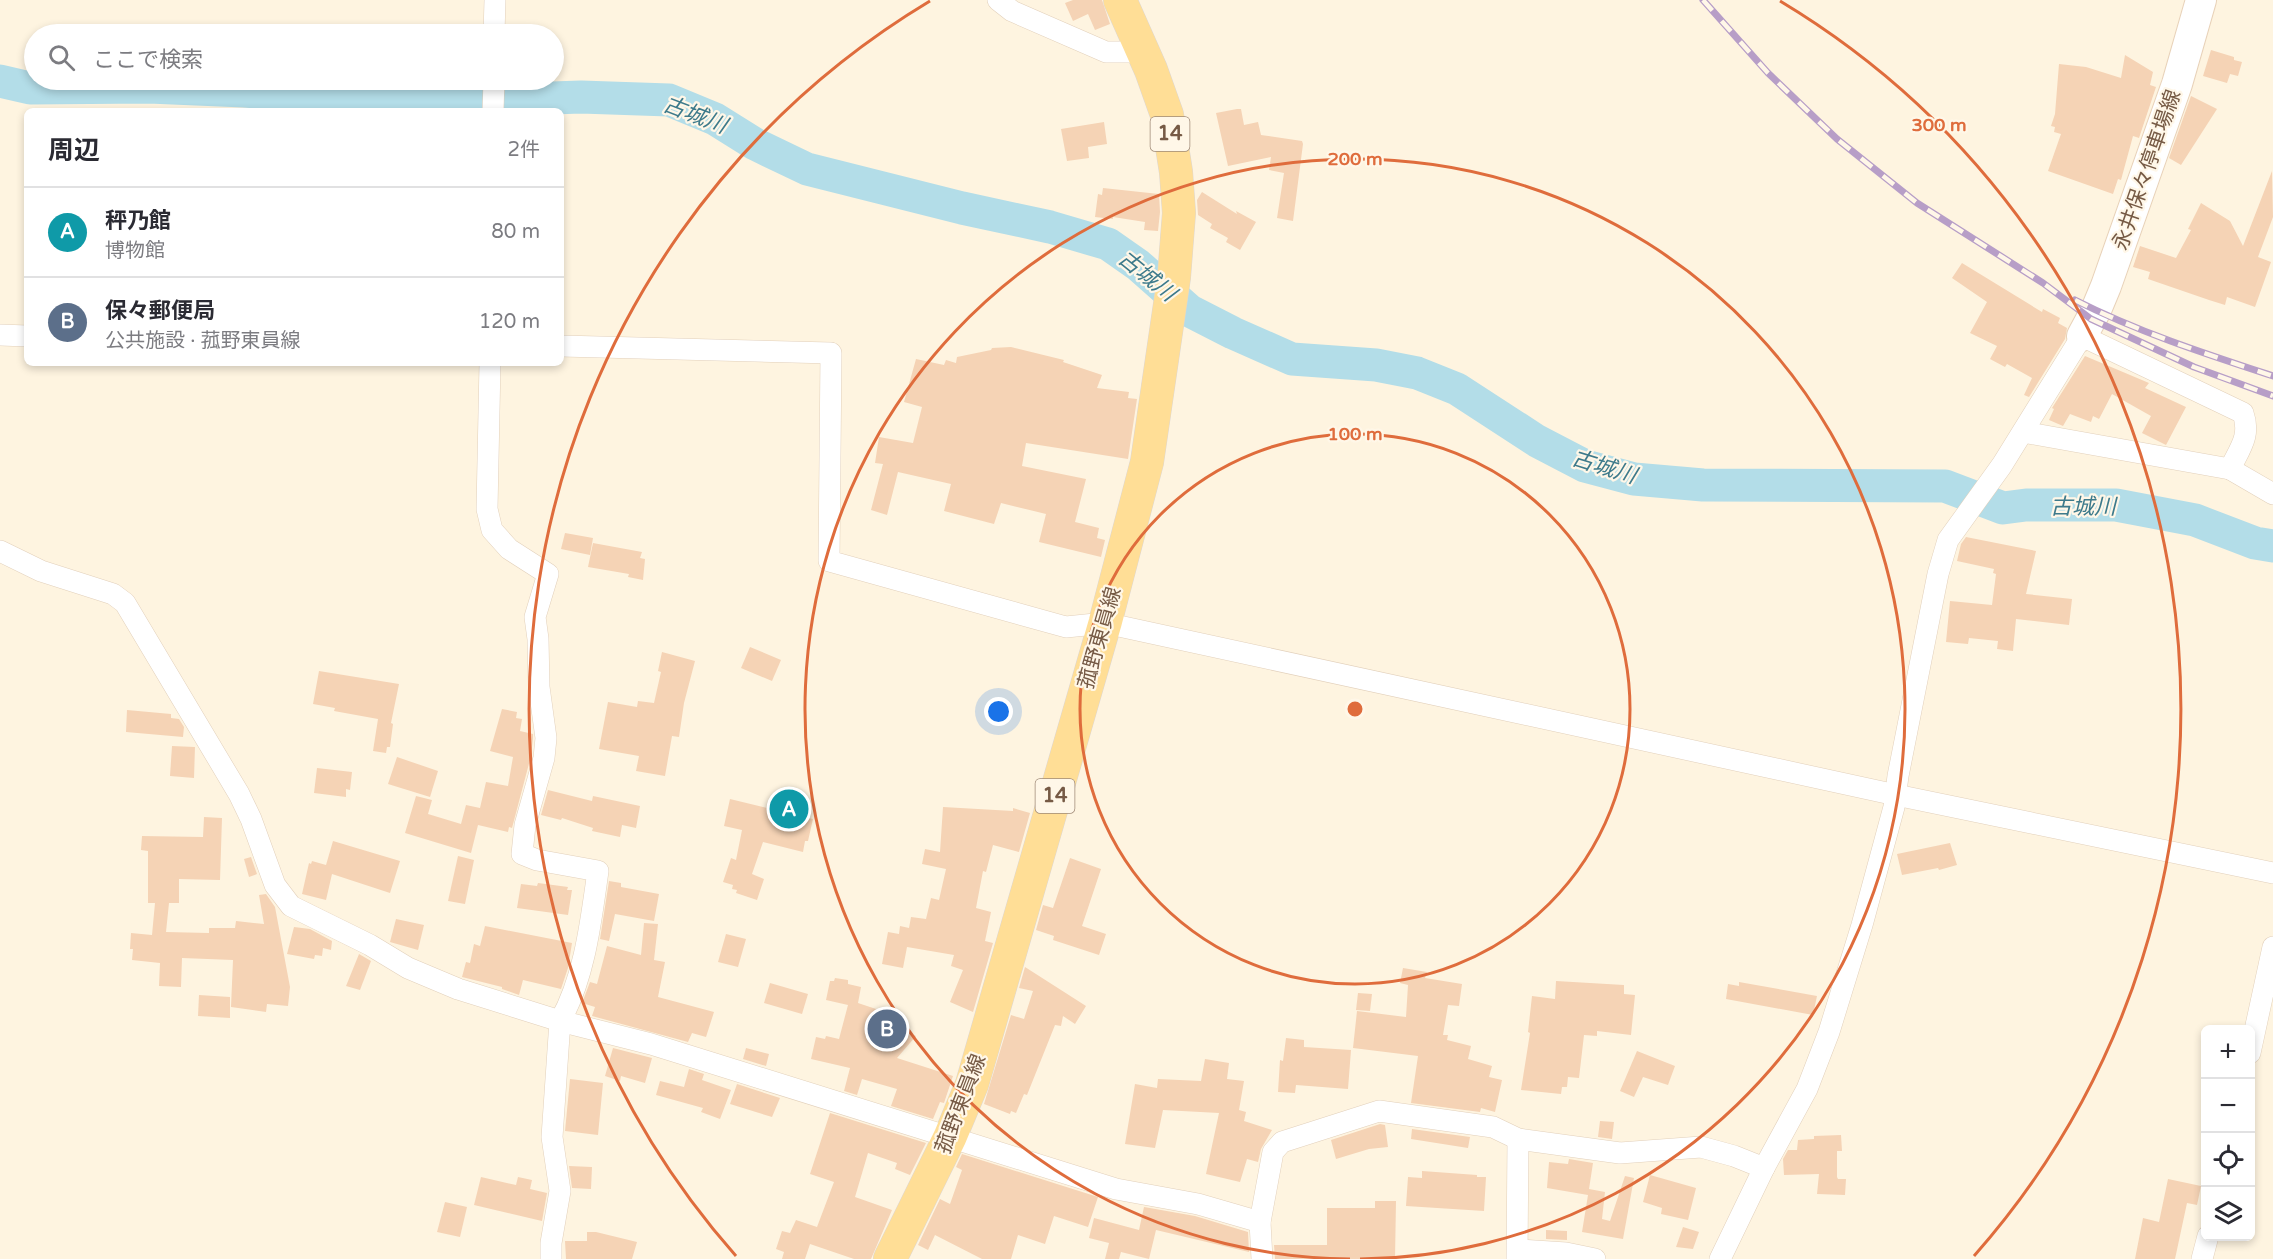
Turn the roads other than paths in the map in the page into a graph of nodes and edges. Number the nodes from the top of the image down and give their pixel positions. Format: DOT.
graph roads {
  1 [pos="495,0"];
  2 [pos="998,0"];
  3 [pos="1120,0"];
  4 [pos="2202,0"];
  5 [pos="494,24"];
  6 [pos="1143,52"];
  7 [pos="494,90"];
  8 [pos="493,108"];
  9 [pos="0,335"];
  10 [pos="24,336"];
  11 [pos="2082,336"];
  12 [pos="564,346"];
  13 [pos="490,366"];
  14 [pos="2024,432"];
  15 [pos="2230,469"];
  16 [pos="2273,494"];
  17 [pos="0,551"];
  18 [pos="1105,623"];
  19 [pos="1896,795"];
  20 [pos="2273,873"];
  21 [pos="2273,947"];
  22 [pos="560,1021"];
  23 [pos="2255,1030"];
  24 [pos="950,1137"];
  25 [pos="1518,1138"];
  26 [pos="1764,1168"];
  27 [pos="1260,1222"];
  28 [pos="2207,1241"];
  29 [pos="1517,1254"];
  30 [pos="551,1259"];
  31 [pos="890,1259"];
  32 [pos="1262,1259"];
  33 [pos="1596,1259"];
  34 [pos="1720,1259"];
  35 [pos="2202,1259"];
  1 -- 5 [label="street"];
  2 -- 6 [label="street"];
  3 -- 6 [label="main road, 菰野東員線 / 14"];
  4 -- 11 [label="main road, 永井保々停車場線"];
  6 -- 18 [label="main road, 菰野東員線 / 14"];
  7 -- 8 [label="street"];
  9 -- 10 [label="street"];
  11 -- 14 [label="street"];
  11 -- 15 [label="street"];
  12 -- 18 [label="street"];
  13 -- 22 [label="street"];
  14 -- 15 [label="street"];
  14 -- 19 [label="street"];
  15 -- 16 [label="street"];
  17 -- 22 [label="street"];
  18 -- 19 [label="street"];
  18 -- 24 [label="main road, 菰野東員線 / 14"];
  19 -- 20 [label="street"];
  19 -- 26 [label="street"];
  21 -- 23 [label="street"];
  22 -- 24 [label="street"];
  22 -- 30 [label="street"];
  24 -- 27 [label="street"];
  24 -- 31 [label="main road, 菰野東員線 / 14"];
  25 -- 26 [label="street"];
  25 -- 27 [label="street"];
  25 -- 29 [label="street"];
  26 -- 34 [label="street"];
  27 -- 32 [label="street"];
  28 -- 35 [label="street"];
  29 -- 33 [label="street"];
}
